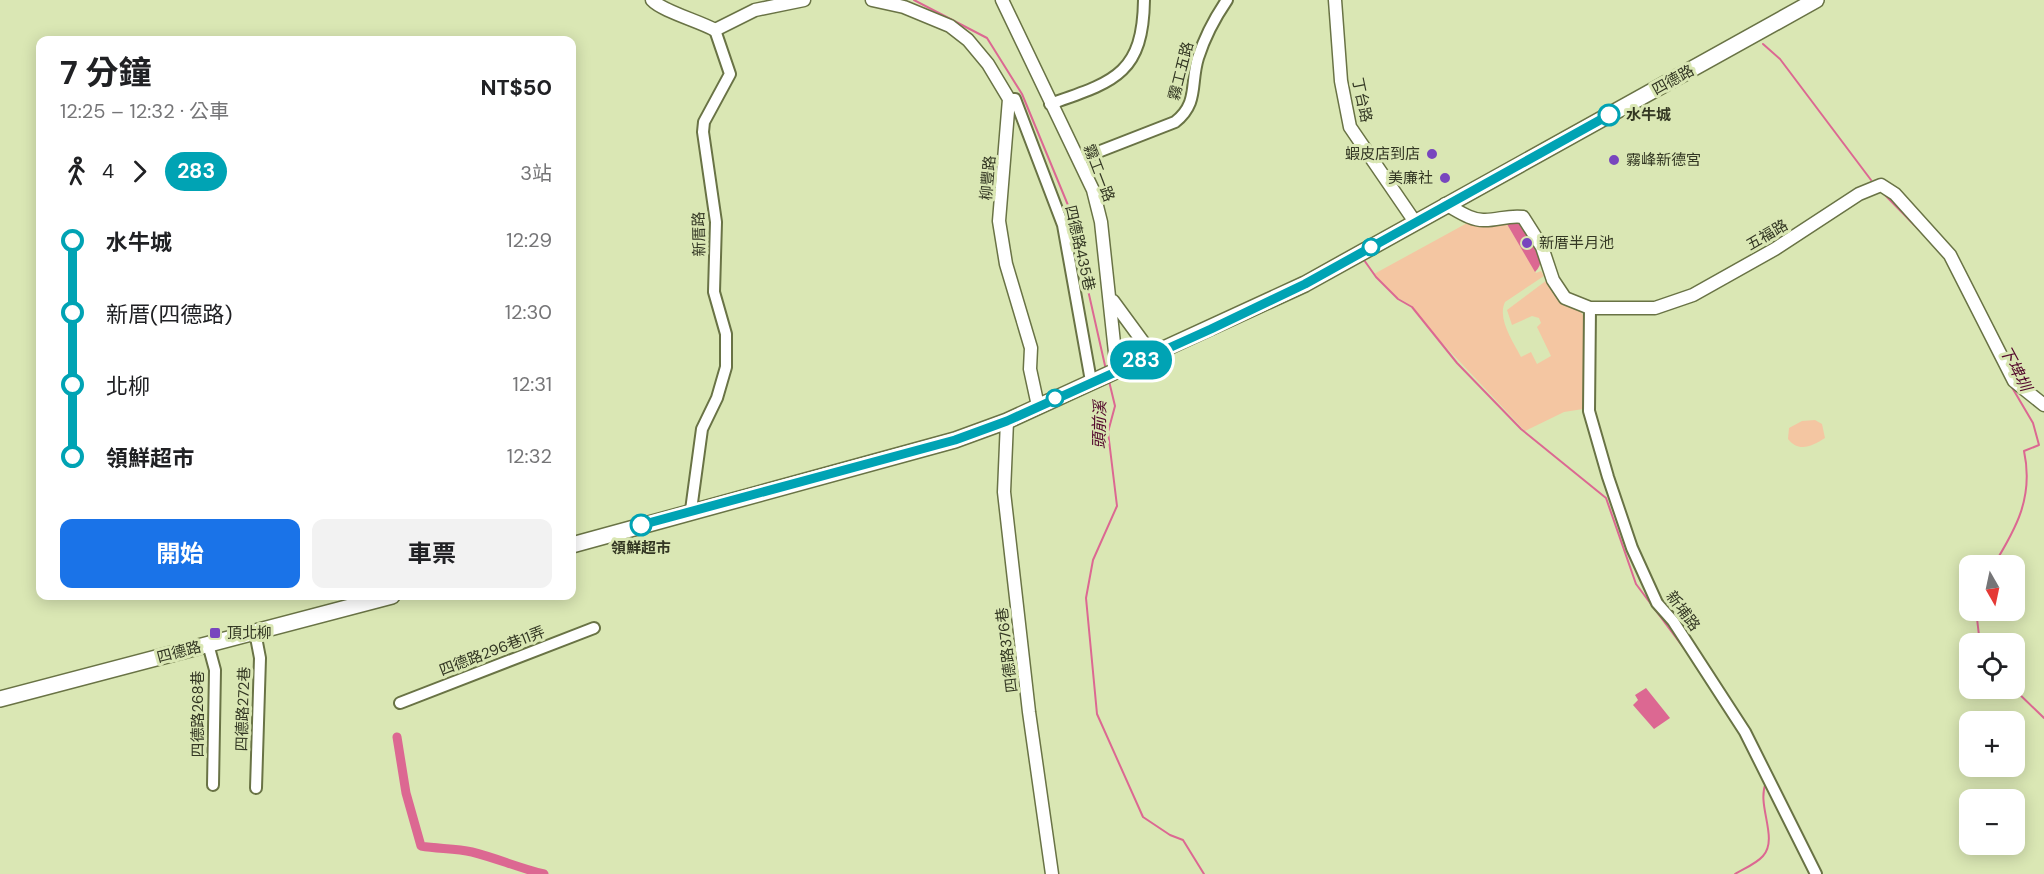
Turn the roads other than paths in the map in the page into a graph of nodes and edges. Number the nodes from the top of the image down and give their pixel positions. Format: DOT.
graph roads {
  1 [pos="652,0"];
  2 [pos="804,0"];
  3 [pos="872,0"];
  4 [pos="1002,0"];
  5 [pos="1144,0"];
  6 [pos="1227,0"];
  7 [pos="1335,0"];
  8 [pos="1816,0"];
  9 [pos="904,3"];
  10 [pos="715,30"];
  11 [pos="1009,99"];
  12 [pos="1050,104"];
  13 [pos="1080,159"];
  14 [pos="1445,204"];
  15 [pos="1415,222"];
  16 [pos="1112,300"];
  17 [pos="1590,308"];
  18 [pos="1160,351"];
  19 [pos="1105,376"];
  20 [pos="2044,405"];
  21 [pos="1038,406"];
  22 [pos="1007,421"];
  23 [pos="692,510"];
  24 [pos="576,543"];
  25 [pos="377,600"];
  26 [pos="594,628"];
  27 [pos="255,632"];
  28 [pos="208,644"];
  29 [pos="0,699"];
  30 [pos="400,703"];
  31 [pos="213,785"];
  32 [pos="256,788"];
  33 [pos="1052,874"];
  34 [pos="1816,874"];
  1 -- 10 [label="street"];
  2 -- 10 [label="street"];
  3 -- 9 [label="street"];
  4 -- 12 [label="street, 霧工一路"];
  5 -- 12 [label="street"];
  6 -- 13 [label="street, 霧工五路"];
  7 -- 15 [label="street, 丁台路"];
  8 -- 14 [label="main road, 四德路"];
  9 -- 11 [label="street"];
  10 -- 23 [label="street, 新厝路"];
  11 -- 19 [label="street, 四德路435巷"];
  11 -- 21 [label="street, 柳豐路"];
  12 -- 13 [label="street, 霧工一路"];
  13 -- 16 [label="street, 霧工一路"];
  14 -- 15 [label="main road, 四德路"];
  14 -- 17 [label="street, 五福路"];
  15 -- 18 [label="main road, 四德路"];
  16 -- 18 [label="street"];
  16 -- 19 [label="street, 霧工一路"];
  17 -- 20 [label="street, 五福路"];
  17 -- 34 [label="street, 新埔路"];
  18 -- 19 [label="main road, 四德路"];
  19 -- 21 [label="main road, 四德路"];
  21 -- 22 [label="main road, 四德路"];
  22 -- 23 [label="main road, 四德路"];
  22 -- 33 [label="street, 四德路376巷"];
  23 -- 24 [label="main road, 四德路"];
  25 -- 27 [label="main road, 四德路"];
  26 -- 30 [label="street, 四德路296巷11弄"];
  27 -- 28 [label="main road, 四德路"];
  27 -- 32 [label="street, 四德路272巷"];
  28 -- 29 [label="main road, 四德路"];
  28 -- 31 [label="street, 四德路268巷"];
}
